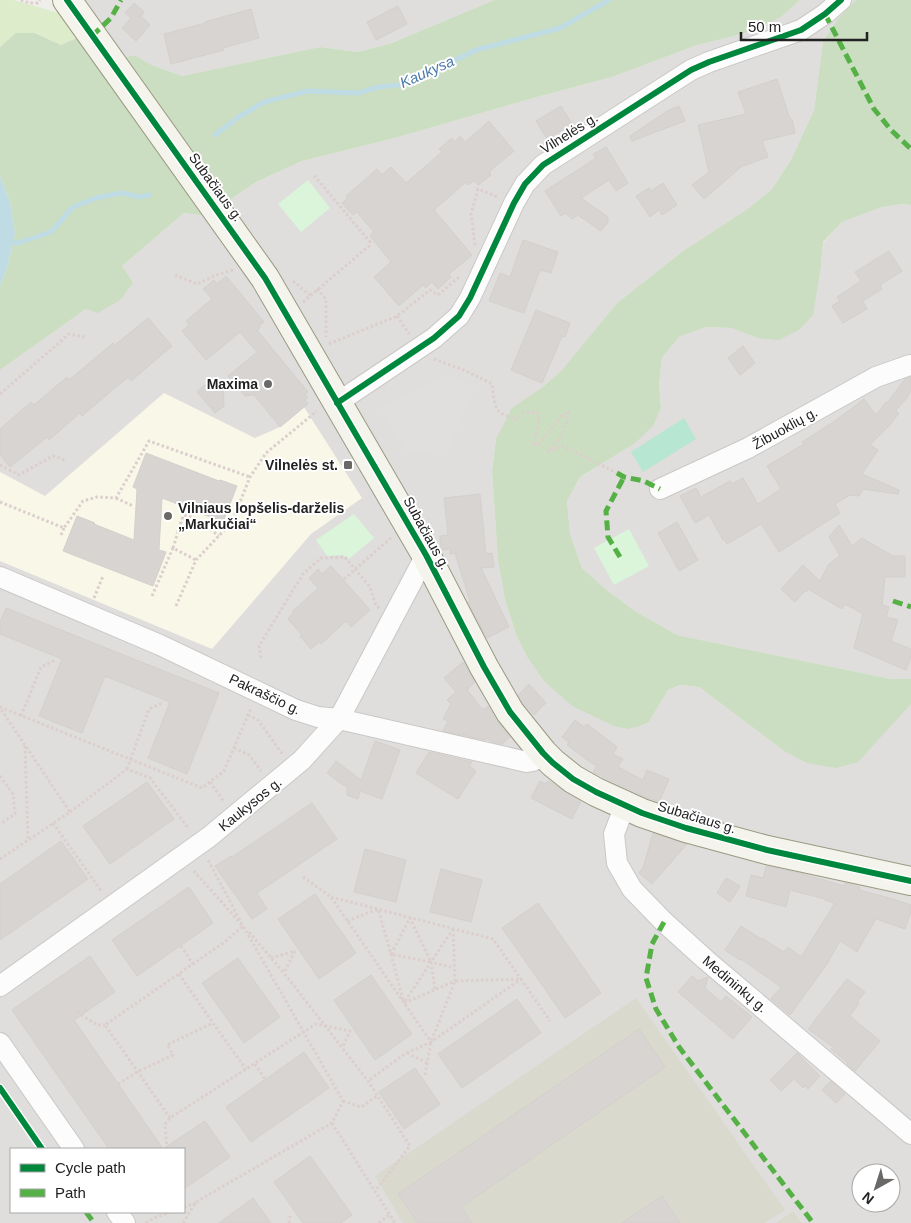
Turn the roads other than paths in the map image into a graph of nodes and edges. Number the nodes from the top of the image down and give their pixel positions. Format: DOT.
graph roads {
  1 [pos="66,0"];
  2 [pos="841,0"];
  3 [pos="911,365"];
  4 [pos="333,395"];
  5 [pos="660,490"];
  6 [pos="426,555"];
  7 [pos="0,577"];
  8 [pos="339,719"];
  9 [pos="543,753"];
  10 [pos="625,805"];
  11 [pos="911,881"];
  12 [pos="0,986"];
  13 [pos="0,1043"];
  14 [pos="911,1134"];
  15 [pos="73,1148"];
  1 -- 4 [label="street, Subačiaus g."];
  2 -- 4 [label="street, Vilnelės g."];
  3 -- 5 [label="street, Žibuoklių g."];
  4 -- 6 [label="street, Subačiaus g."];
  6 -- 8 [label="street, Kaukysos g."];
  6 -- 9 [label="street, Subačiaus g."];
  7 -- 8 [label="street, Pakraščio g."];
  8 -- 9 [label="street, Pakraščio g."];
  8 -- 12 [label="street, Kaukysos g."];
  9 -- 10 [label="street, Subačiaus g."];
  10 -- 11 [label="street, Subačiaus g."];
  10 -- 14 [label="street, Medininkų g."];
  13 -- 15 [label="street"];
}
